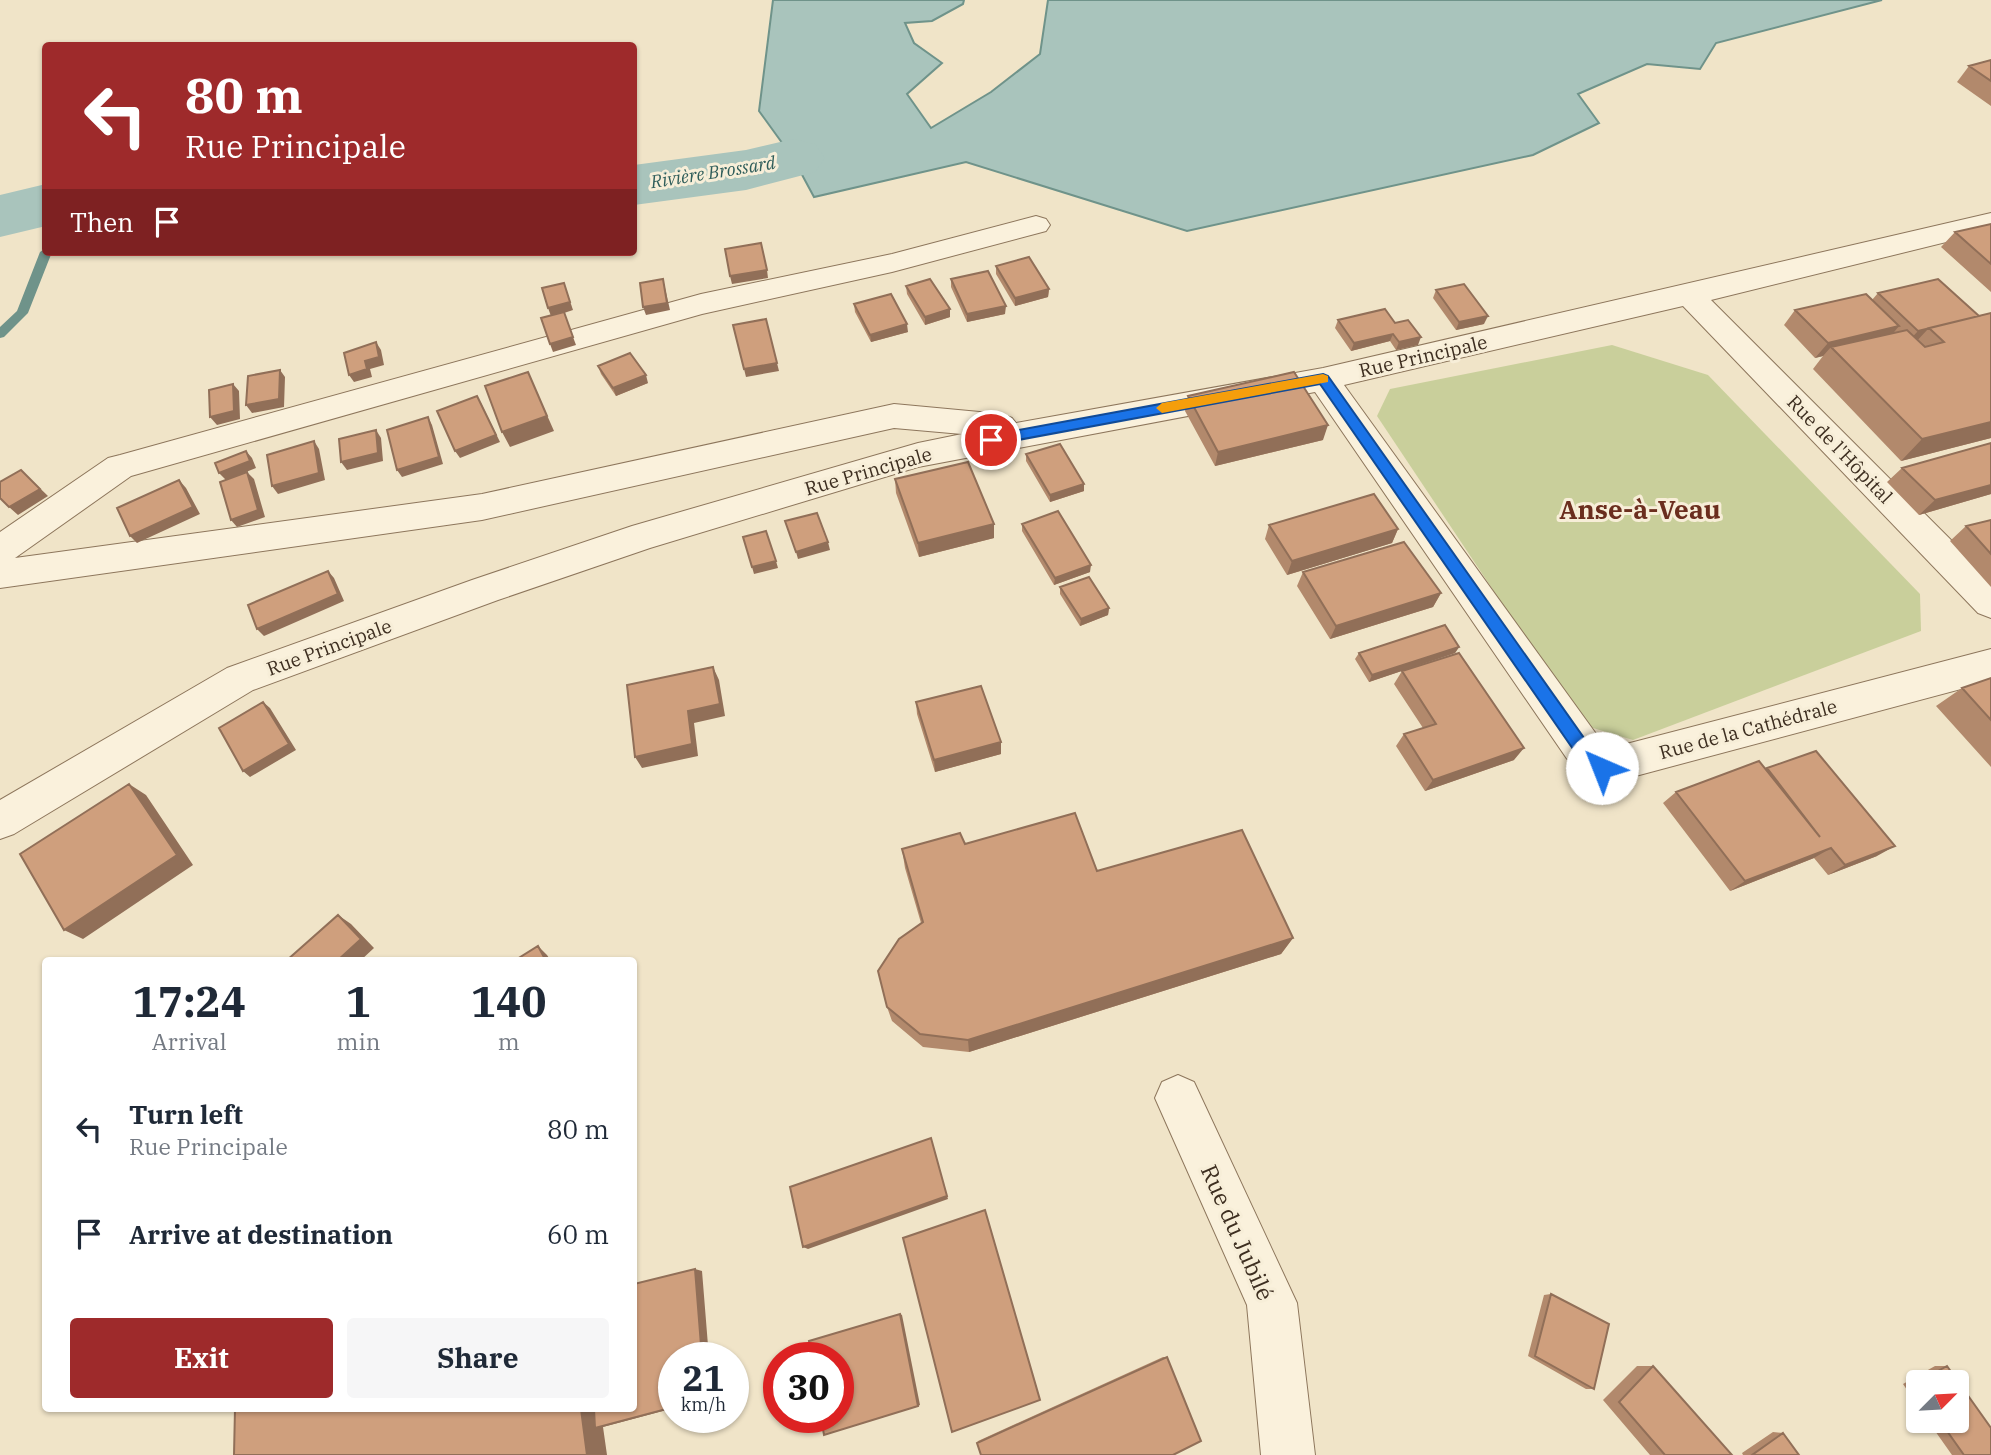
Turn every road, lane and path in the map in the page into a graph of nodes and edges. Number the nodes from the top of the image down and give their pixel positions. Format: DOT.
graph roads {
  1 [pos="1991,222"];
  2 [pos="1036,225"];
  3 [pos="1689,295"];
  4 [pos="1323,379"];
  5 [pos="1041,430"];
  6 [pos="0,550"];
  7 [pos="0,574"];
  8 [pos="1991,603"];
  9 [pos="1991,665"];
  10 [pos="0,821"];
  11 [pos="1178,1098"];
  12 [pos="1288,1455"];
  1 -- 3 [label="street, Rue Principale"];
  2 -- 6 [label="street"];
  3 -- 4 [label="street, Rue Principale"];
  3 -- 8 [label="street, Rue de l'Hôpital"];
  4 -- 5 [label="street, Rue Principale"];
  4 -- 9 [label="street, Rue de la Cathédrale"];
  5 -- 7 [label="street"];
  5 -- 10 [label="street, Rue Principale"];
  11 -- 12 [label="street, Rue du Jubilé"];
}
